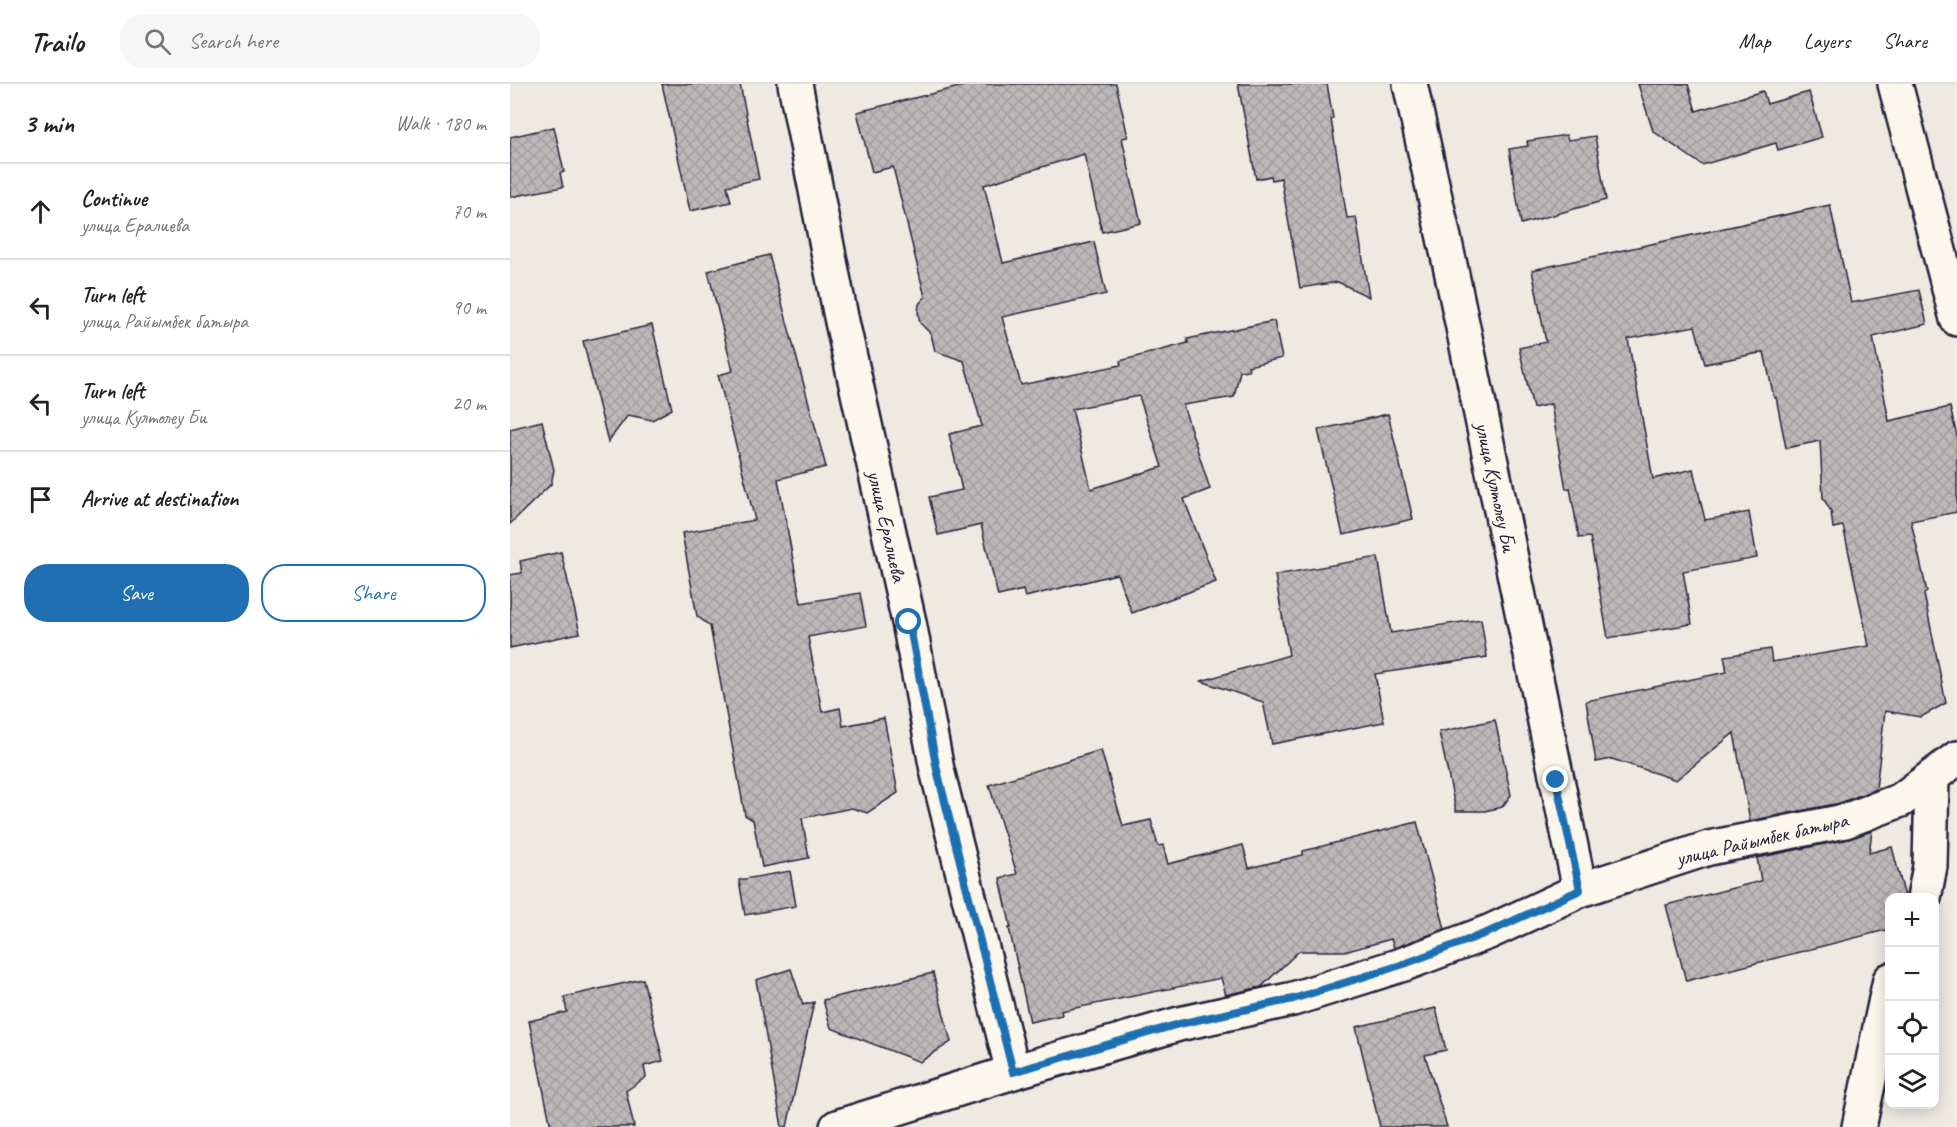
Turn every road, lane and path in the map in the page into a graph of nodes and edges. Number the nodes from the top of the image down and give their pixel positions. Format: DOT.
graph roads {
  1 [pos="795,84"];
  2 [pos="1410,84"];
  3 [pos="1895,84"];
  4 [pos="1957,319"];
  5 [pos="1957,758"];
  6 [pos="1932,778"];
  7 [pos="1580,890"];
  8 [pos="1925,893"];
  9 [pos="1885,1001"];
  10 [pos="1013,1072"];
  11 [pos="837,1127"];
  12 [pos="1858,1127"];
  1 -- 10 [label="street, улица Ералиева"];
  2 -- 7 [label="street, улица Култолеу Би"];
  3 -- 4 [label="street"];
  5 -- 6 [label="street, улица Райымбек батыра"];
  6 -- 7 [label="street, улица Райымбек батыра"];
  6 -- 8 [label="street"];
  7 -- 10 [label="street, улица Райымбек батыра"];
  9 -- 12 [label="street"];
  10 -- 11 [label="street, улица Райымбек батыра"];
}
